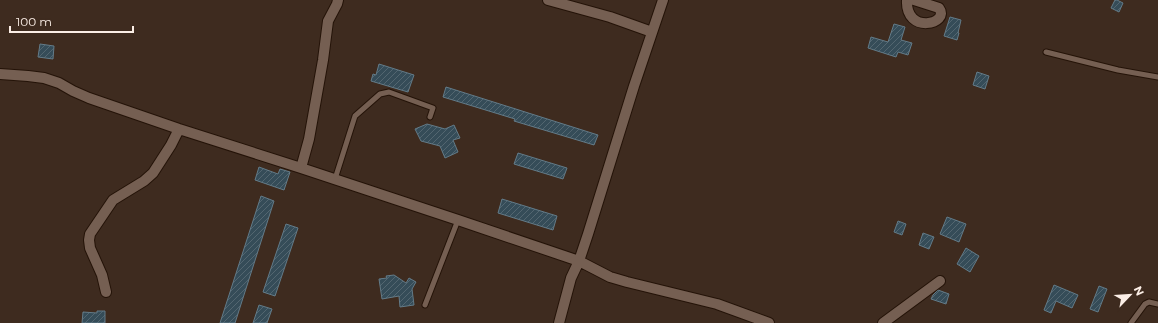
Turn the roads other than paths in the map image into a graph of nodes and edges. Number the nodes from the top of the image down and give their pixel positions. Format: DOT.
graph roads {
  1 [pos="338,0"];
  2 [pos="548,0"];
  3 [pos="663,0"];
  4 [pos="907,0"];
  5 [pos="914,0"];
  6 [pos="652,32"];
  7 [pos="1046,52"];
  8 [pos="0,74"];
  9 [pos="1158,77"];
  10 [pos="430,117"];
  11 [pos="179,129"];
  12 [pos="300,168"];
  13 [pos="335,179"];
  14 [pos="458,220"];
  15 [pos="579,261"];
  16 [pos="940,281"];
  17 [pos="106,292"];
  18 [pos="1158,304"];
  19 [pos="425,305"];
  20 [pos="559,323"];
  21 [pos="769,323"];
  22 [pos="883,323"];
  23 [pos="1131,323"];
  1 -- 12 [label="street"];
  2 -- 6 [label="street"];
  3 -- 6 [label="street"];
  4 -- 5 [label="street"];
  6 -- 15 [label="street"];
  7 -- 9 [label="lane"];
  8 -- 11 [label="street"];
  10 -- 13 [label="lane"];
  11 -- 12 [label="street"];
  11 -- 17 [label="street"];
  12 -- 13 [label="street"];
  13 -- 14 [label="street"];
  14 -- 15 [label="street"];
  14 -- 19 [label="lane"];
  15 -- 20 [label="street"];
  15 -- 21 [label="street"];
  16 -- 22 [label="street"];
  18 -- 23 [label="lane"];
}
